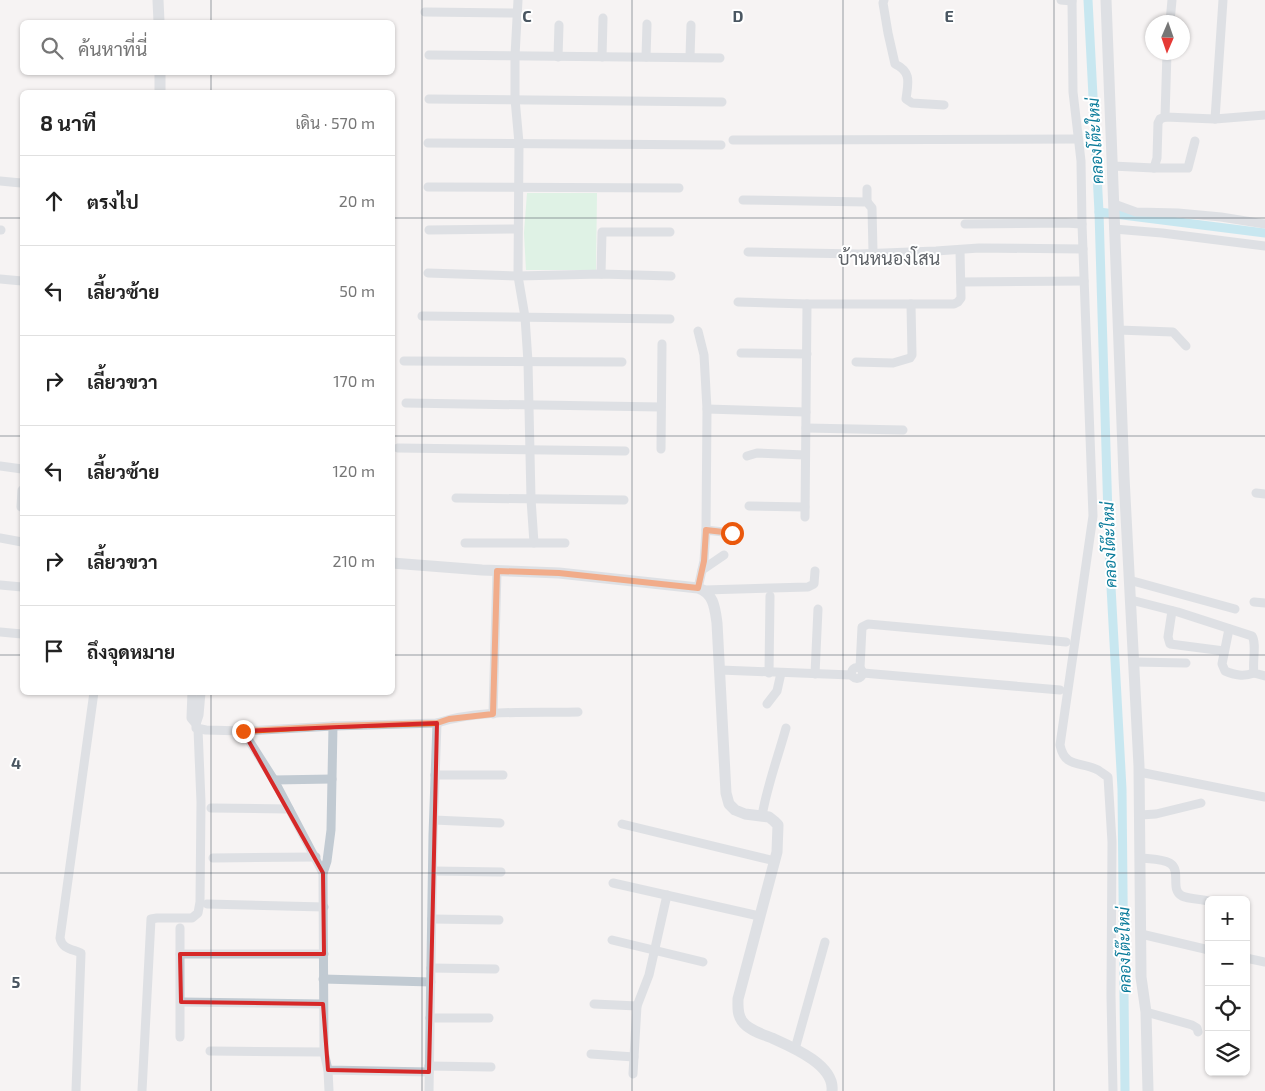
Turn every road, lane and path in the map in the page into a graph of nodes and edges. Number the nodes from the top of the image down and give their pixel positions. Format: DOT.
graph roads {
  1 [pos="158,0"];
  2 [pos="518,0"];
  3 [pos="884,0"];
  4 [pos="1061,0"];
  5 [pos="1106,0"];
  6 [pos="1172,0"];
  7 [pos="1223,0"];
  8 [pos="1072,1"];
  9 [pos="425,12"];
  10 [pos="517,13"];
  11 [pos="1171,15"];
  12 [pos="602,18"];
  13 [pos="159,20"];
  14 [pos="647,24"];
  15 [pos="559,25"];
  16 [pos="691,25"];
  17 [pos="429,55"];
  18 [pos="515,56"];
  19 [pos="558,57"];
  20 [pos="602,57"];
  21 [pos="646,57"];
  22 [pos="690,57"];
  23 [pos="720,58"];
  24 [pos="1167,60"];
  25 [pos="160,75"];
  26 [pos="160,90"];
  27 [pos="515,99"];
  28 [pos="429,100"];
  29 [pos="722,102"];
  30 [pos="944,105"];
  31 [pos="1265,115"];
  32 [pos="1165,117"];
  33 [pos="1215,119"];
  34 [pos="1078,139"];
  35 [pos="733,140"];
  36 [pos="1195,141"];
  37 [pos="428,142"];
  38 [pos="519,143"];
  39 [pos="721,145"];
  40 [pos="1112,166"];
  41 [pos="1154,168"];
  42 [pos="0,181"];
  43 [pos="20,183"];
  44 [pos="428,187"];
  45 [pos="518,188"];
  46 [pos="679,188"];
  47 [pos="867,189"];
  48 [pos="743,200"];
  49 [pos="867,202"];
  50 [pos="1114,207"];
  51 [pos="965,224"];
  52 [pos="1082,224"];
  53 [pos="1265,224"];
  54 [pos="1114,227"];
  55 [pos="518,229"];
  56 [pos="429,230"];
  57 [pos="670,232"];
  58 [pos="1265,246"];
  59 [pos="1083,249"];
  60 [pos="960,250"];
  61 [pos="748,252"];
  62 [pos="873,252"];
  63 [pos="428,273"];
  64 [pos="601,274"];
  65 [pos="518,276"];
  66 [pos="671,276"];
  67 [pos="0,279"];
  68 [pos="20,281"];
  69 [pos="1084,281"];
  70 [pos="961,282"];
  71 [pos="738,302"];
  72 [pos="807,304"];
  73 [pos="911,304"];
  74 [pos="422,316"];
  75 [pos="525,318"];
  76 [pos="670,319"];
  77 [pos="1118,330"];
  78 [pos="698,332"];
  79 [pos="662,344"];
  80 [pos="1186,346"];
  81 [pos="741,353"];
  82 [pos="807,354"];
  83 [pos="404,361"];
  84 [pos="528,362"];
  85 [pos="622,362"];
  86 [pos="856,362"];
  87 [pos="406,403"];
  88 [pos="529,406"];
  89 [pos="661,407"];
  90 [pos="707,409"];
  91 [pos="806,412"];
  92 [pos="806,428"];
  93 [pos="903,430"];
  94 [pos="398,448"];
  95 [pos="661,449"];
  96 [pos="530,451"];
  97 [pos="625,451"];
  98 [pos="805,455"];
  99 [pos="747,456"];
  100 [pos="0,466"];
  101 [pos="20,469"];
  102 [pos="456,498"];
  103 [pos="531,499"];
  104 [pos="624,500"];
  105 [pos="749,506"];
  106 [pos="805,507"];
  107 [pos="805,517"];
  108 [pos="706,530"];
  109 [pos="732,533"];
  110 [pos="0,538"];
  111 [pos="20,542"];
  112 [pos="465,543"];
  113 [pos="534,543"];
  114 [pos="565,543"];
  115 [pos="724,555"];
  116 [pos="395,563"];
  117 [pos="702,570"];
  118 [pos="497,571"];
  119 [pos="815,571"];
  120 [pos="1129,580"];
  121 [pos="0,585"];
  122 [pos="20,587"];
  123 [pos="702,589"];
  124 [pos="770,596"];
  125 [pos="1130,600"];
  126 [pos="1254,602"];
  127 [pos="1265,603"];
  128 [pos="1235,609"];
  129 [pos="818,610"];
  130 [pos="1172,611"];
  131 [pos="1229,629"];
  132 [pos="0,632"];
  133 [pos="20,634"];
  134 [pos="1066,642"];
  135 [pos="1224,651"];
  136 [pos="1134,662"];
  137 [pos="1186,663"];
  138 [pos="720,670"];
  139 [pos="861,671"];
  140 [pos="768,673"];
  141 [pos="781,673"];
  142 [pos="1254,673"];
  143 [pos="815,674"];
  144 [pos="1265,676"];
  145 [pos="1060,690"];
  146 [pos="94,695"];
  147 [pos="192,695"];
  148 [pos="201,695"];
  149 [pos="767,704"];
  150 [pos="578,712"];
  151 [pos="493,714"];
  152 [pos="437,723"];
  153 [pos="197,726"];
  154 [pos="334,726"];
  155 [pos="786,728"];
  156 [pos="243,731"];
  157 [pos="1139,772"];
  158 [pos="435,775"];
  159 [pos="503,775"];
  160 [pos="332,779"];
  161 [pos="274,780"];
  162 [pos="1265,797"];
  163 [pos="1201,803"];
  164 [pos="210,808"];
  165 [pos="290,809"];
  166 [pos="1140,815"];
  167 [pos="762,816"];
  168 [pos="434,820"];
  169 [pos="500,823"];
  170 [pos="622,824"];
  171 [pos="316,857"];
  172 [pos="213,858"];
  173 [pos="1141,858"];
  174 [pos="774,861"];
  175 [pos="432,871"];
  176 [pos="501,872"];
  177 [pos="323,873"];
  178 [pos="613,882"];
  179 [pos="667,895"];
  180 [pos="1205,900"];
  181 [pos="208,904"];
  182 [pos="324,908"];
  183 [pos="759,916"];
  184 [pos="432,919"];
  185 [pos="499,920"];
  186 [pos="180,928"];
  187 [pos="1141,934"];
  188 [pos="612,940"];
  189 [pos="825,942"];
  190 [pos="1205,949"];
  191 [pos="655,950"];
  192 [pos="180,954"];
  193 [pos="324,954"];
  194 [pos="1250,959"];
  195 [pos="702,962"];
  196 [pos="1265,962"];
  197 [pos="431,968"];
  198 [pos="496,970"];
  199 [pos="323,979"];
  200 [pos="431,982"];
  201 [pos="180,1002"];
  202 [pos="323,1004"];
  203 [pos="594,1004"];
  204 [pos="637,1006"];
  205 [pos="1146,1012"];
  206 [pos="430,1018"];
  207 [pos="489,1018"];
  208 [pos="1198,1032"];
  209 [pos="180,1037"];
  210 [pos="795,1049"];
  211 [pos="210,1051"];
  212 [pos="324,1052"];
  213 [pos="591,1054"];
  214 [pos="634,1057"];
  215 [pos="491,1067"];
  216 [pos="429,1069"];
  217 [pos="328,1070"];
  218 [pos="633,1074"];
  219 [pos="76,1091"];
  220 [pos="142,1091"];
  221 [pos="329,1091"];
  222 [pos="429,1091"];
  223 [pos="832,1091"];
  224 [pos="1113,1091"];
  225 [pos="1148,1091"];
  1 -- 13 [label="street"];
  2 -- 10 [label="street"];
  3 -- 30 [label="street"];
  4 -- 8 [label="street"];
  5 -- 40 [label="street"];
  6 -- 11 [label="street"];
  7 -- 33 [label="street"];
  8 -- 34 [label="street"];
  9 -- 10 [label="street"];
  10 -- 18 [label="street"];
  12 -- 20 [label="street"];
  14 -- 21 [label="street"];
  15 -- 19 [label="street"];
  16 -- 22 [label="street"];
  17 -- 18 [label="street"];
  18 -- 19 [label="street"];
  18 -- 27 [label="street"];
  19 -- 20 [label="street"];
  20 -- 21 [label="street"];
  21 -- 22 [label="street"];
  22 -- 23 [label="street"];
  24 -- 32 [label="street"];
  25 -- 26 [label="street"];
  27 -- 28 [label="street"];
  27 -- 29 [label="street"];
  27 -- 38 [label="street"];
  31 -- 33 [label="street"];
  32 -- 33 [label="street"];
  32 -- 41 [label="street"];
  34 -- 35 [label="street"];
  34 -- 52 [label="street"];
  36 -- 41 [label="street"];
  37 -- 38 [label="street"];
  38 -- 39 [label="street"];
  38 -- 45 [label="street"];
  40 -- 41 [label="street"];
  40 -- 50 [label="street"];
  42 -- 43 [label="street"];
  44 -- 45 [label="street"];
  45 -- 46 [label="street"];
  45 -- 55 [label="street"];
  47 -- 49 [label="street"];
  48 -- 49 [label="street"];
  49 -- 62 [label="street"];
  50 -- 53 [label="street"];
  50 -- 54 [label="street"];
  51 -- 52 [label="street"];
  52 -- 59 [label="street"];
  54 -- 58 [label="street"];
  54 -- 77 [label="street"];
  55 -- 56 [label="street"];
  55 -- 65 [label="street"];
  57 -- 64 [label="street"];
  59 -- 60 [label="street"];
  59 -- 69 [label="street"];
  60 -- 62 [label="street"];
  60 -- 70 [label="street"];
  61 -- 62 [label="street"];
  63 -- 65 [label="street"];
  64 -- 65 [label="street"];
  64 -- 66 [label="street"];
  65 -- 75 [label="street"];
  67 -- 68 [label="street"];
  69 -- 70 [label="street"];
  69 -- 224 [label="street"];
  70 -- 73 [label="street"];
  71 -- 72 [label="street"];
  72 -- 73 [label="street"];
  72 -- 82 [label="street"];
  73 -- 86 [label="street"];
  74 -- 75 [label="street"];
  75 -- 76 [label="street"];
  75 -- 84 [label="street"];
  77 -- 80 [label="street"];
  77 -- 120 [label="street"];
  78 -- 90 [label="street"];
  79 -- 89 [label="street"];
  81 -- 82 [label="street"];
  82 -- 91 [label="street"];
  83 -- 84 [label="street"];
  84 -- 85 [label="street"];
  84 -- 88 [label="street"];
  87 -- 88 [label="street"];
  88 -- 89 [label="street"];
  88 -- 96 [label="street"];
  89 -- 95 [label="street"];
  90 -- 91 [label="street"];
  90 -- 108 [label="street"];
  91 -- 92 [label="street"];
  92 -- 93 [label="street"];
  92 -- 98 [label="street"];
  94 -- 96 [label="street"];
  96 -- 97 [label="street"];
  96 -- 103 [label="street"];
  98 -- 99 [label="street"];
  98 -- 106 [label="street"];
  100 -- 101 [label="street"];
  102 -- 103 [label="street"];
  103 -- 104 [label="street"];
  103 -- 113 [label="street"];
  105 -- 106 [label="street"];
  106 -- 107 [label="street"];
  108 -- 109 [label="street"];
  108 -- 117 [label="street"];
  110 -- 111 [label="street"];
  112 -- 113 [label="street"];
  113 -- 114 [label="street"];
  115 -- 117 [label="street"];
  116 -- 118 [label="street"];
  117 -- 123 [label="street"];
  118 -- 123 [label="street"];
  118 -- 151 [label="street"];
  119 -- 123 [label="street"];
  120 -- 125 [label="street"];
  120 -- 128 [label="street"];
  121 -- 122 [label="street"];
  123 -- 138 [label="street"];
  124 -- 140 [label="street"];
  125 -- 130 [label="street"];
  125 -- 136 [label="street"];
  126 -- 127 [label="street"];
  129 -- 143 [label="street"];
  130 -- 131 [label="street"];
  130 -- 135 [label="street"];
  131 -- 135 [label="street"];
  131 -- 142 [label="street"];
  132 -- 133 [label="street"];
  134 -- 139 [label="street"];
  135 -- 142 [label="street"];
  136 -- 137 [label="street"];
  136 -- 157 [label="street"];
  138 -- 140 [label="street"];
  138 -- 167 [label="street"];
  139 -- 143 [label="street"];
  139 -- 145 [label="street"];
  140 -- 141 [label="street"];
  141 -- 143 [label="street"];
  141 -- 149 [label="street"];
  142 -- 144 [label="street"];
  146 -- 219 [label="street"];
  147 -- 153 [label="street"];
  148 -- 153 [label="street"];
  150 -- 151 [label="street"];
  151 -- 152 [label="street"];
  152 -- 154 [label="street"];
  152 -- 158 [label="street"];
  153 -- 156 [label="street"];
  153 -- 220 [label="street"];
  154 -- 156 [label="street"];
  154 -- 160 [label="street"];
  155 -- 167 [label="street"];
  156 -- 161 [label="street"];
  157 -- 162 [label="street"];
  157 -- 166 [label="street"];
  158 -- 159 [label="street"];
  158 -- 168 [label="street"];
  160 -- 161 [label="street"];
  160 -- 177 [label="street"];
  161 -- 165 [label="street"];
  163 -- 166 [label="street"];
  164 -- 165 [label="street"];
  165 -- 171 [label="street"];
  166 -- 173 [label="street"];
  167 -- 174 [label="street"];
  168 -- 169 [label="street"];
  168 -- 175 [label="street"];
  170 -- 174 [label="street"];
  171 -- 172 [label="street"];
  171 -- 177 [label="street"];
  173 -- 180 [label="street"];
  173 -- 187 [label="street"];
  174 -- 183 [label="street"];
  175 -- 176 [label="street"];
  175 -- 184 [label="street"];
  177 -- 182 [label="street"];
  178 -- 179 [label="street"];
  179 -- 183 [label="street"];
  179 -- 191 [label="street"];
  181 -- 182 [label="street"];
  182 -- 193 [label="street"];
  183 -- 210 [label="street"];
  184 -- 185 [label="street"];
  184 -- 197 [label="street"];
  186 -- 192 [label="street"];
  187 -- 190 [label="street"];
  187 -- 205 [label="street"];
  188 -- 191 [label="street"];
  189 -- 210 [label="street"];
  191 -- 195 [label="street"];
  191 -- 204 [label="street"];
  192 -- 193 [label="street"];
  192 -- 201 [label="street"];
  193 -- 199 [label="street"];
  194 -- 196 [label="street"];
  197 -- 198 [label="street"];
  197 -- 200 [label="street"];
  199 -- 200 [label="street"];
  199 -- 202 [label="street"];
  200 -- 206 [label="street"];
  201 -- 202 [label="street"];
  201 -- 209 [label="street"];
  202 -- 212 [label="street"];
  203 -- 204 [label="street"];
  204 -- 214 [label="street"];
  205 -- 208 [label="street"];
  205 -- 225 [label="street"];
  206 -- 207 [label="street"];
  206 -- 216 [label="street"];
  210 -- 223 [label="street"];
  211 -- 212 [label="street"];
  212 -- 217 [label="street"];
  213 -- 214 [label="street"];
  214 -- 218 [label="street"];
  215 -- 216 [label="street"];
  216 -- 217 [label="street"];
  216 -- 222 [label="street"];
  217 -- 221 [label="street"];
}
